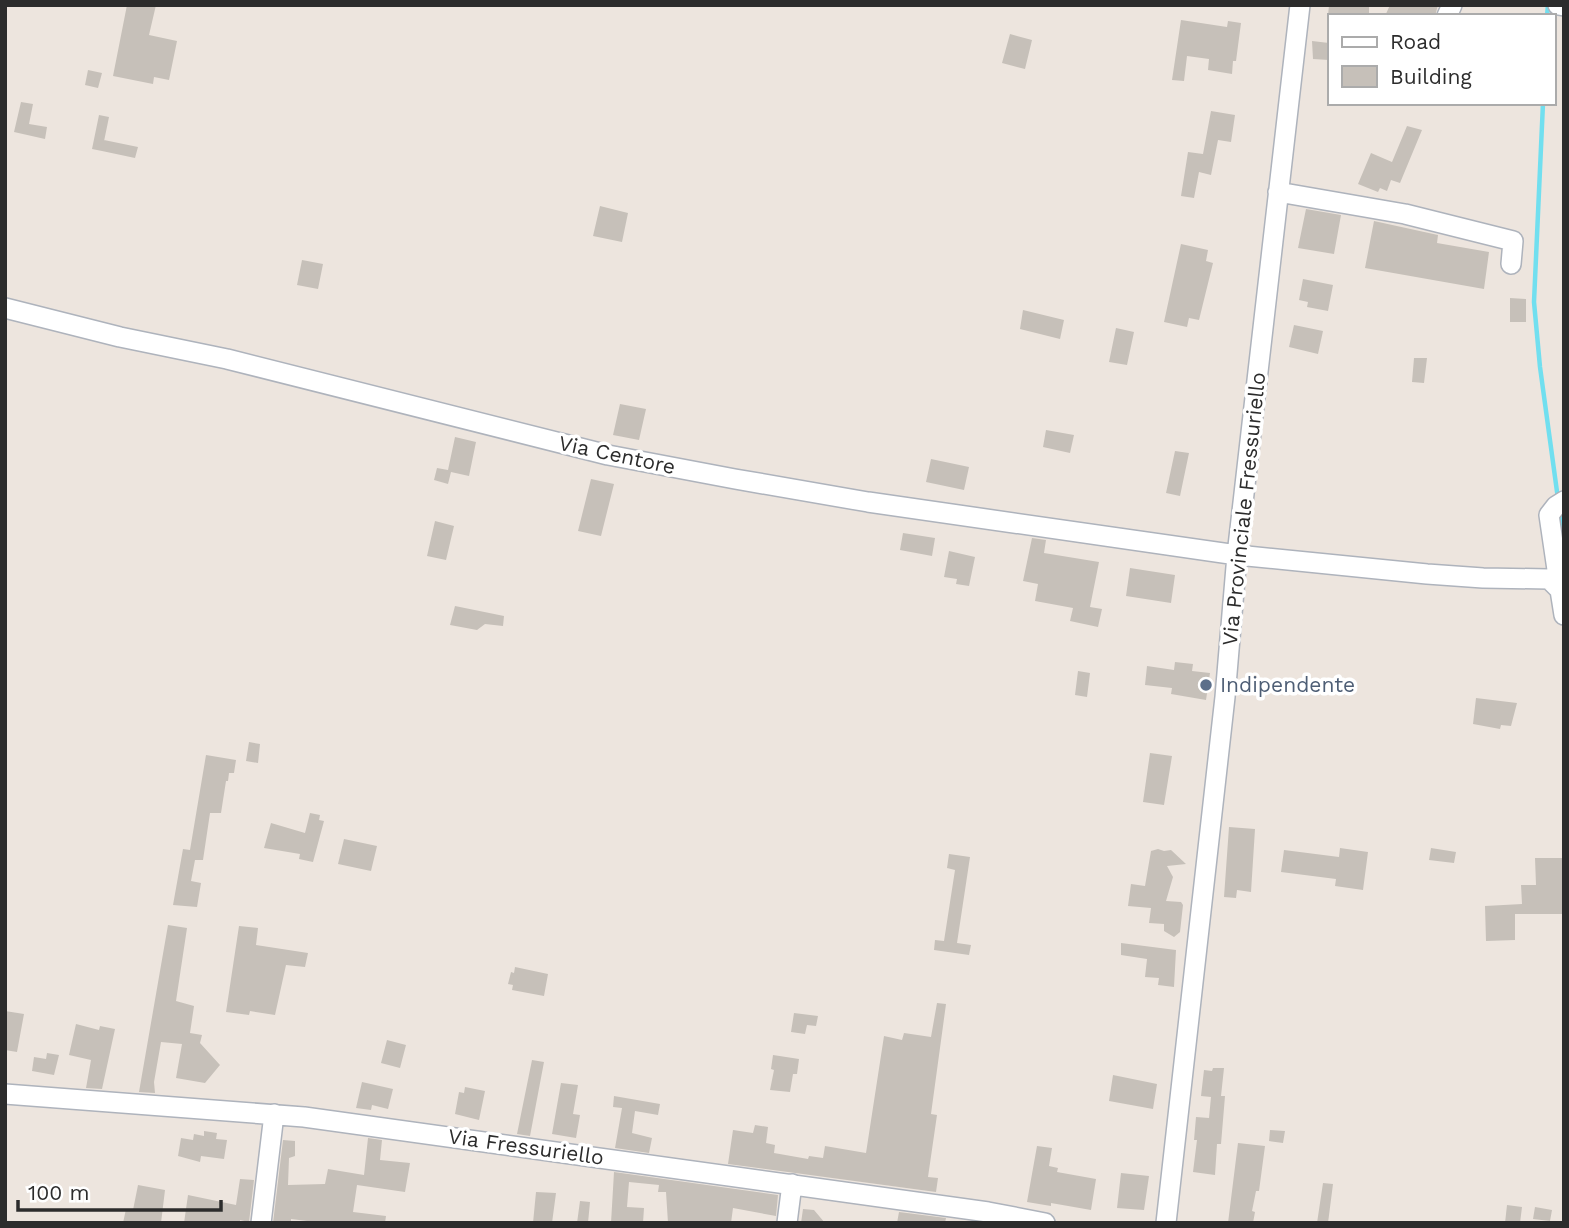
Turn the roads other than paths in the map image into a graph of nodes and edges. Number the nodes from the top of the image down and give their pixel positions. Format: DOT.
graph roads {
  1 [pos="1300,5"];
  2 [pos="1559,5"];
  3 [pos="1564,6"];
  4 [pos="1278,192"];
  5 [pos="1511,264"];
  6 [pos="5,308"];
  7 [pos="1564,501"];
  8 [pos="1237,555"];
  9 [pos="1560,590"];
  10 [pos="1564,615"];
  11 [pos="5,1094"];
  12 [pos="274,1114"];
  13 [pos="792,1184"];
  14 [pos="261,1223"];
  15 [pos="787,1223"];
  16 [pos="1045,1223"];
  17 [pos="1166,1223"];
  1 -- 4 [label="street, Via Provinciale Fressuriello"];
  2 -- 3 [label="street"];
  4 -- 5 [label="street"];
  4 -- 8 [label="street, Via Provinciale Fressuriello"];
  6 -- 8 [label="street, Via Centore"];
  7 -- 9 [label="street"];
  8 -- 9 [label="street, Via Centore"];
  8 -- 17 [label="street, Via Provinciale Fressuriello"];
  9 -- 10 [label="street"];
  11 -- 12 [label="street, Via Fressuriello"];
  12 -- 13 [label="street, Via Fressuriello"];
  12 -- 14 [label="street"];
  13 -- 15 [label="street"];
  13 -- 16 [label="street, Via Fressuriello"];
}
